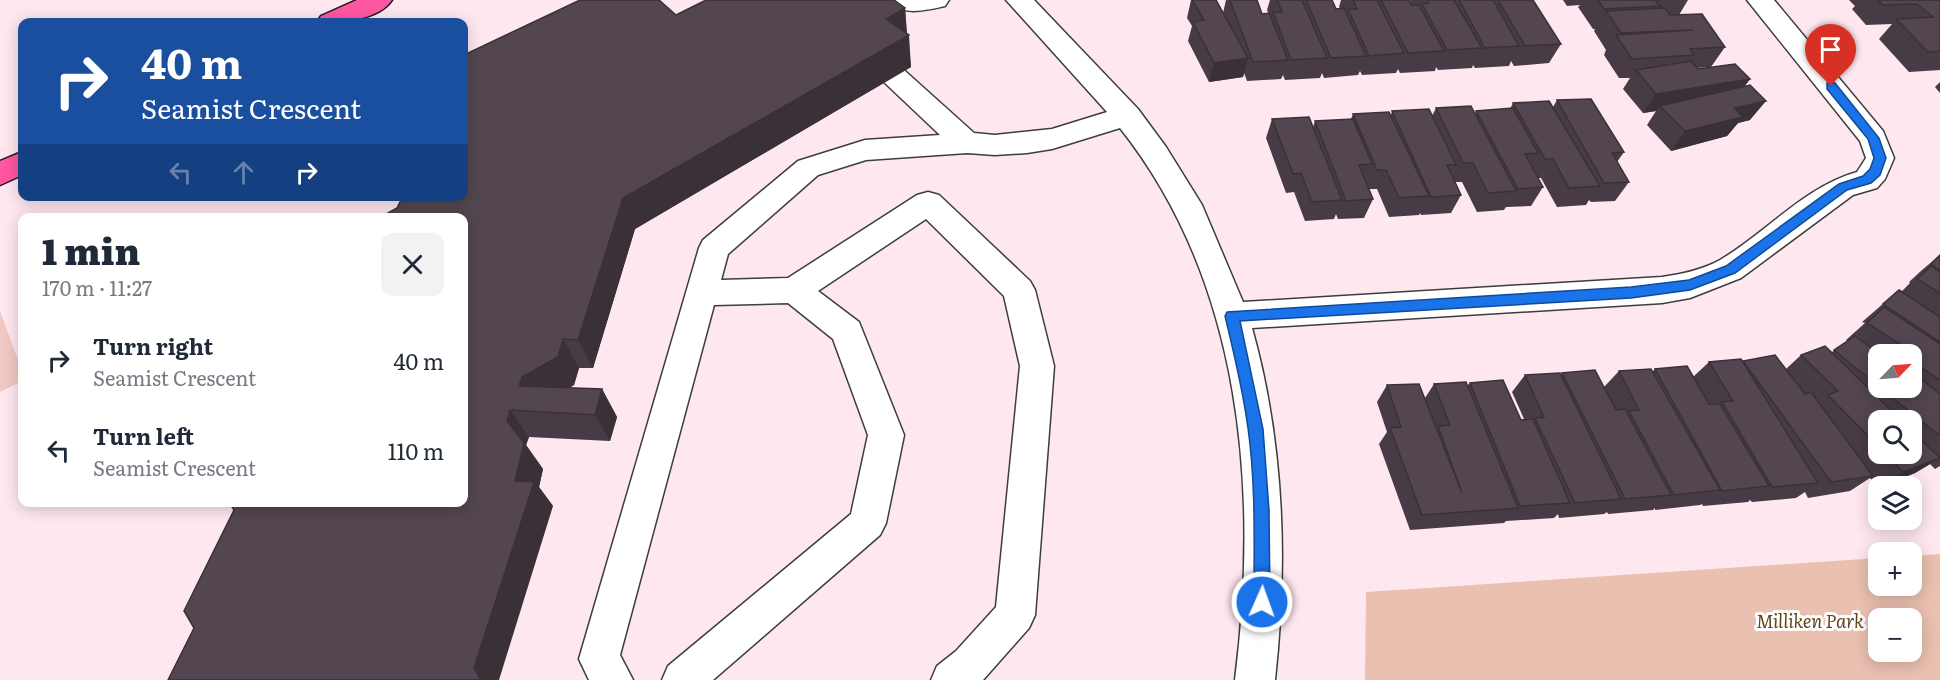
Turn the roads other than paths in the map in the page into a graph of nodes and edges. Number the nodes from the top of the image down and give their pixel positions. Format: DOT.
graph roads {
  1 [pos="378,0"];
  2 [pos="900,0"];
  3 [pos="936,0"];
  4 [pos="1761,0"];
  5 [pos="1022,1"];
  6 [pos="339,18"];
  7 [pos="895,77"];
  8 [pos="1128,116"];
  9 [pos="967,143"];
  10 [pos="794,290"];
  11 [pos="702,293"];
  12 [pos="1232,316"];
  13 [pos="703,673"];
  14 [pos="613,680"];
  15 [pos="951,680"];
  16 [pos="1255,680"];
  1 -- 6 [label="main road"];
  2 -- 3 [label="street"];
  4 -- 12 [label="street"];
  5 -- 8 [label="street"];
  7 -- 9 [label="street"];
  8 -- 9 [label="street"];
  8 -- 12 [label="street"];
  9 -- 11 [label="street"];
  10 -- 11 [label="street"];
  10 -- 13 [label="street"];
  10 -- 15 [label="street"];
  11 -- 14 [label="street"];
  12 -- 16 [label="street"];
}
